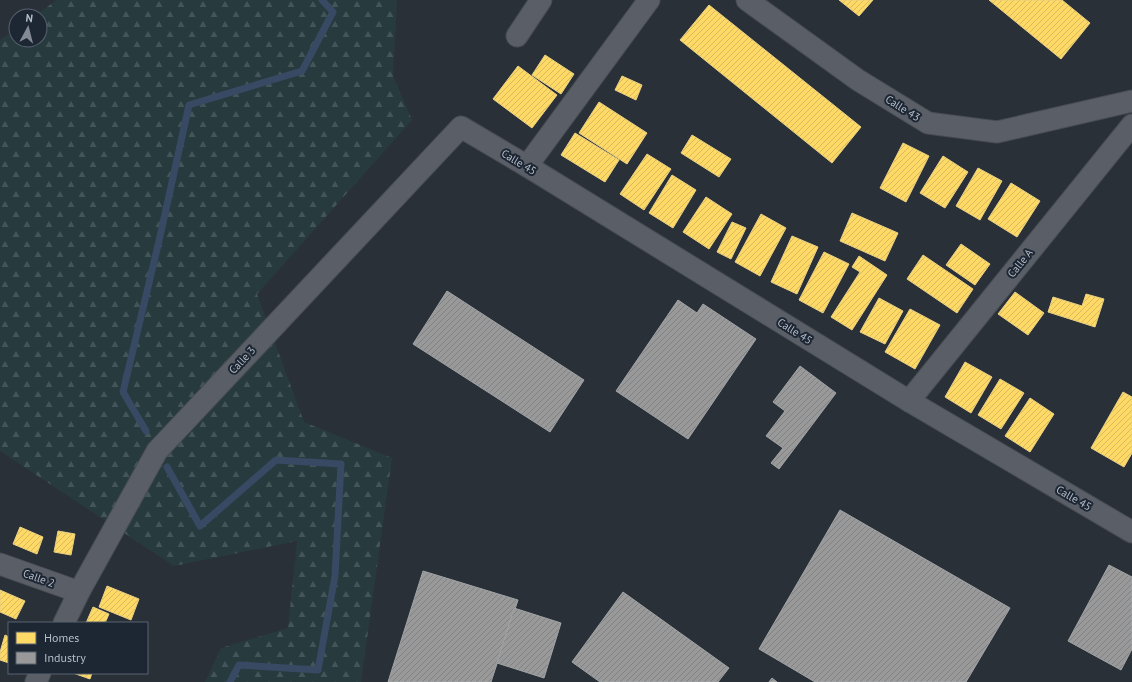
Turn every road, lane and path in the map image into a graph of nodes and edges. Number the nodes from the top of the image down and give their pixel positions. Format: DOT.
graph roads {
  1 [pos="541,0"];
  2 [pos="649,0"];
  3 [pos="748,0"];
  4 [pos="517,36"];
  5 [pos="1132,101"];
  6 [pos="1132,125"];
  7 [pos="461,127"];
  8 [pos="527,166"];
  9 [pos="909,401"];
  10 [pos="1132,532"];
  11 [pos="0,564"];
  12 [pos="79,592"];
  13 [pos="64,622"];
  1 -- 4 [label="street"];
  2 -- 8 [label="street"];
  3 -- 5 [label="street, Calle 43"];
  6 -- 9 [label="street, Calle A"];
  7 -- 8 [label="street, Calle 45"];
  7 -- 12 [label="street, Calle 3"];
  8 -- 9 [label="street, Calle 45"];
  9 -- 10 [label="street, Calle 45"];
  11 -- 12 [label="street, Calle 2"];
  12 -- 13 [label="street, Calle 3"];
}
